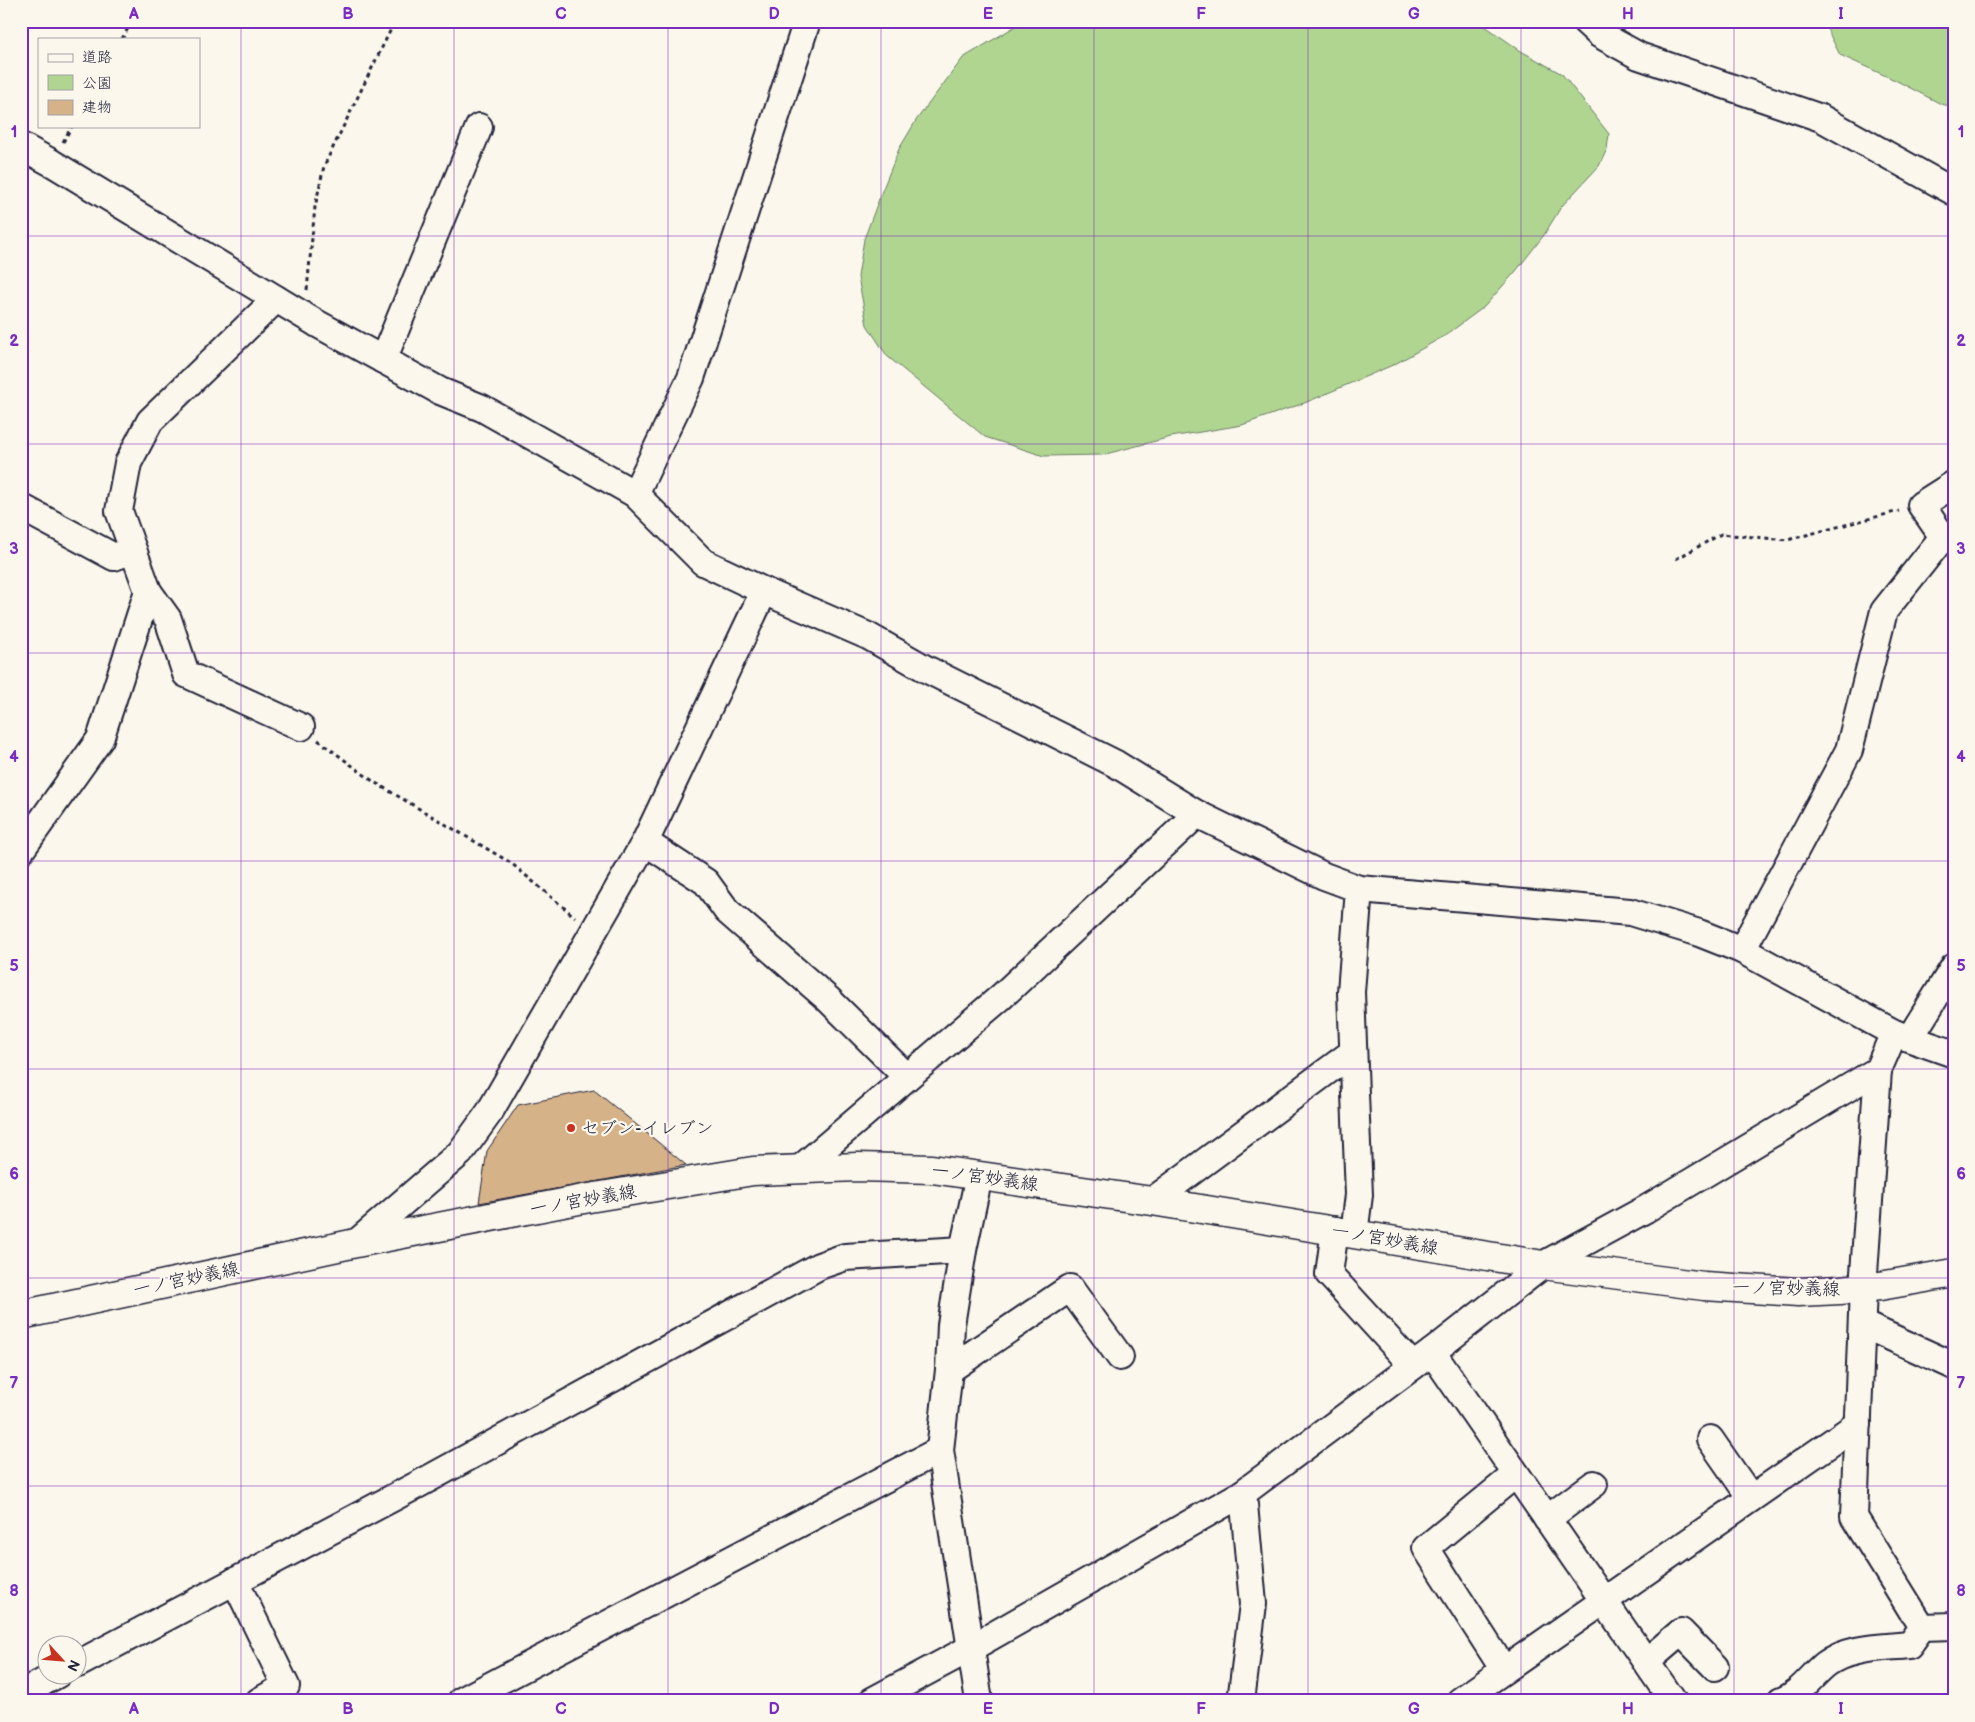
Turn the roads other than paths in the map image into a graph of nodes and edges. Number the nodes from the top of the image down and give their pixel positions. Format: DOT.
graph roads {
  1 [pos="807,21"];
  2 [pos="1585,21"];
  3 [pos="479,127"];
  4 [pos="21,146"];
  5 [pos="1954,192"];
  6 [pos="276,299"];
  7 [pos="383,360"];
  8 [pos="1954,484"];
  9 [pos="635,494"];
  10 [pos="21,507"];
  11 [pos="133,550"];
  12 [pos="148,591"];
  13 [pos="764,591"];
  14 [pos="301,728"];
  15 [pos="1196,814"];
  16 [pos="645,842"];
  17 [pos="21,850"];
  18 [pos="1359,889"];
  19 [pos="1742,950"];
  20 [pos="1954,967"];
  21 [pos="1902,1036"];
  22 [pos="1353,1052"];
  23 [pos="1954,1054"];
  24 [pos="1878,1070"];
  25 [pos="907,1077"];
  26 [pos="801,1168"];
  27 [pos="979,1176"];
  28 [pos="1152,1201"];
  29 [pos="1344,1232"];
  30 [pos="356,1243"];
  31 [pos="963,1250"];
  32 [pos="1543,1265"];
  33 [pos="1954,1273"];
  34 [pos="1864,1288"];
  35 [pos="21,1315"];
  36 [pos="1862,1324"];
  37 [pos="1120,1357"];
  38 [pos="1422,1359"];
  39 [pos="1954,1366"];
  40 [pos="948,1370"];
  41 [pos="1858,1424"];
  42 [pos="1710,1440"];
  43 [pos="940,1450"];
  44 [pos="1516,1474"];
  45 [pos="1594,1484"];
  46 [pos="1243,1493"];
  47 [pos="1751,1498"];
  48 [pos="1547,1520"];
  49 [pos="235,1581"];
  50 [pos="1603,1600"];
  51 [pos="1954,1626"];
  52 [pos="1922,1627"];
  53 [pos="971,1648"];
  54 [pos="88,1659"];
  55 [pos="1646,1662"];
  56 [pos="1715,1667"];
  57 [pos="1504,1670"];
  58 [pos="40,1684"];
  59 [pos="21,1694"];
  60 [pos="260,1701"];
  61 [pos="461,1701"];
  62 [pos="872,1701"];
  63 [pos="980,1701"];
  64 [pos="1241,1701"];
  65 [pos="1460,1701"];
  66 [pos="1673,1701"];
  67 [pos="1781,1701"];
  1 -- 9 [label="street"];
  2 -- 5 [label="street"];
  3 -- 7 [label="street"];
  4 -- 6 [label="street"];
  6 -- 7 [label="street"];
  6 -- 11 [label="street"];
  7 -- 9 [label="street"];
  8 -- 19 [label="street"];
  9 -- 13 [label="street"];
  10 -- 11 [label="street"];
  11 -- 12 [label="street"];
  12 -- 14 [label="street"];
  12 -- 17 [label="street"];
  13 -- 15 [label="street"];
  13 -- 16 [label="street"];
  15 -- 18 [label="street"];
  15 -- 25 [label="street"];
  16 -- 25 [label="street"];
  16 -- 30 [label="street"];
  18 -- 19 [label="street"];
  18 -- 22 [label="street"];
  19 -- 21 [label="street"];
  20 -- 21 [label="street"];
  21 -- 23 [label="street"];
  21 -- 24 [label="street"];
  22 -- 28 [label="street"];
  22 -- 29 [label="street"];
  24 -- 32 [label="street"];
  24 -- 34 [label="street"];
  25 -- 26 [label="street"];
  26 -- 27 [label="main road, 一ノ宮妙義線"];
  26 -- 30 [label="main road, 一ノ宮妙義線"];
  27 -- 28 [label="main road, 一ノ宮妙義線"];
  27 -- 31 [label="street"];
  28 -- 29 [label="main road, 一ノ宮妙義線"];
  29 -- 32 [label="main road, 一ノ宮妙義線"];
  29 -- 38 [label="street"];
  30 -- 35 [label="main road, 一ノ宮妙義線"];
  31 -- 40 [label="street"];
  31 -- 49 [label="street"];
  32 -- 34 [label="main road, 一ノ宮妙義線"];
  32 -- 38 [label="street"];
  33 -- 34 [label="main road, 一ノ宮妙義線"];
  34 -- 36 [label="street"];
  36 -- 39 [label="street"];
  36 -- 41 [label="street"];
  37 -- 40 [label="street"];
  38 -- 44 [label="street"];
  38 -- 46 [label="street"];
  40 -- 43 [label="street"];
  41 -- 47 [label="street"];
  41 -- 52 [label="street"];
  42 -- 47 [label="street"];
  43 -- 53 [label="street"];
  43 -- 61 [label="street"];
  44 -- 48 [label="street"];
  44 -- 57 [label="street"];
  45 -- 48 [label="street"];
  46 -- 53 [label="street"];
  46 -- 64 [label="street"];
  47 -- 50 [label="street"];
  48 -- 50 [label="street"];
  49 -- 54 [label="street"];
  49 -- 60 [label="street"];
  50 -- 55 [label="street"];
  50 -- 57 [label="street"];
  51 -- 52 [label="street"];
  52 -- 67 [label="street"];
  53 -- 62 [label="street"];
  53 -- 63 [label="street"];
  55 -- 56 [label="street"];
  55 -- 66 [label="street"];
  57 -- 65 [label="street"];
  58 -- 59 [label="street"];
}
